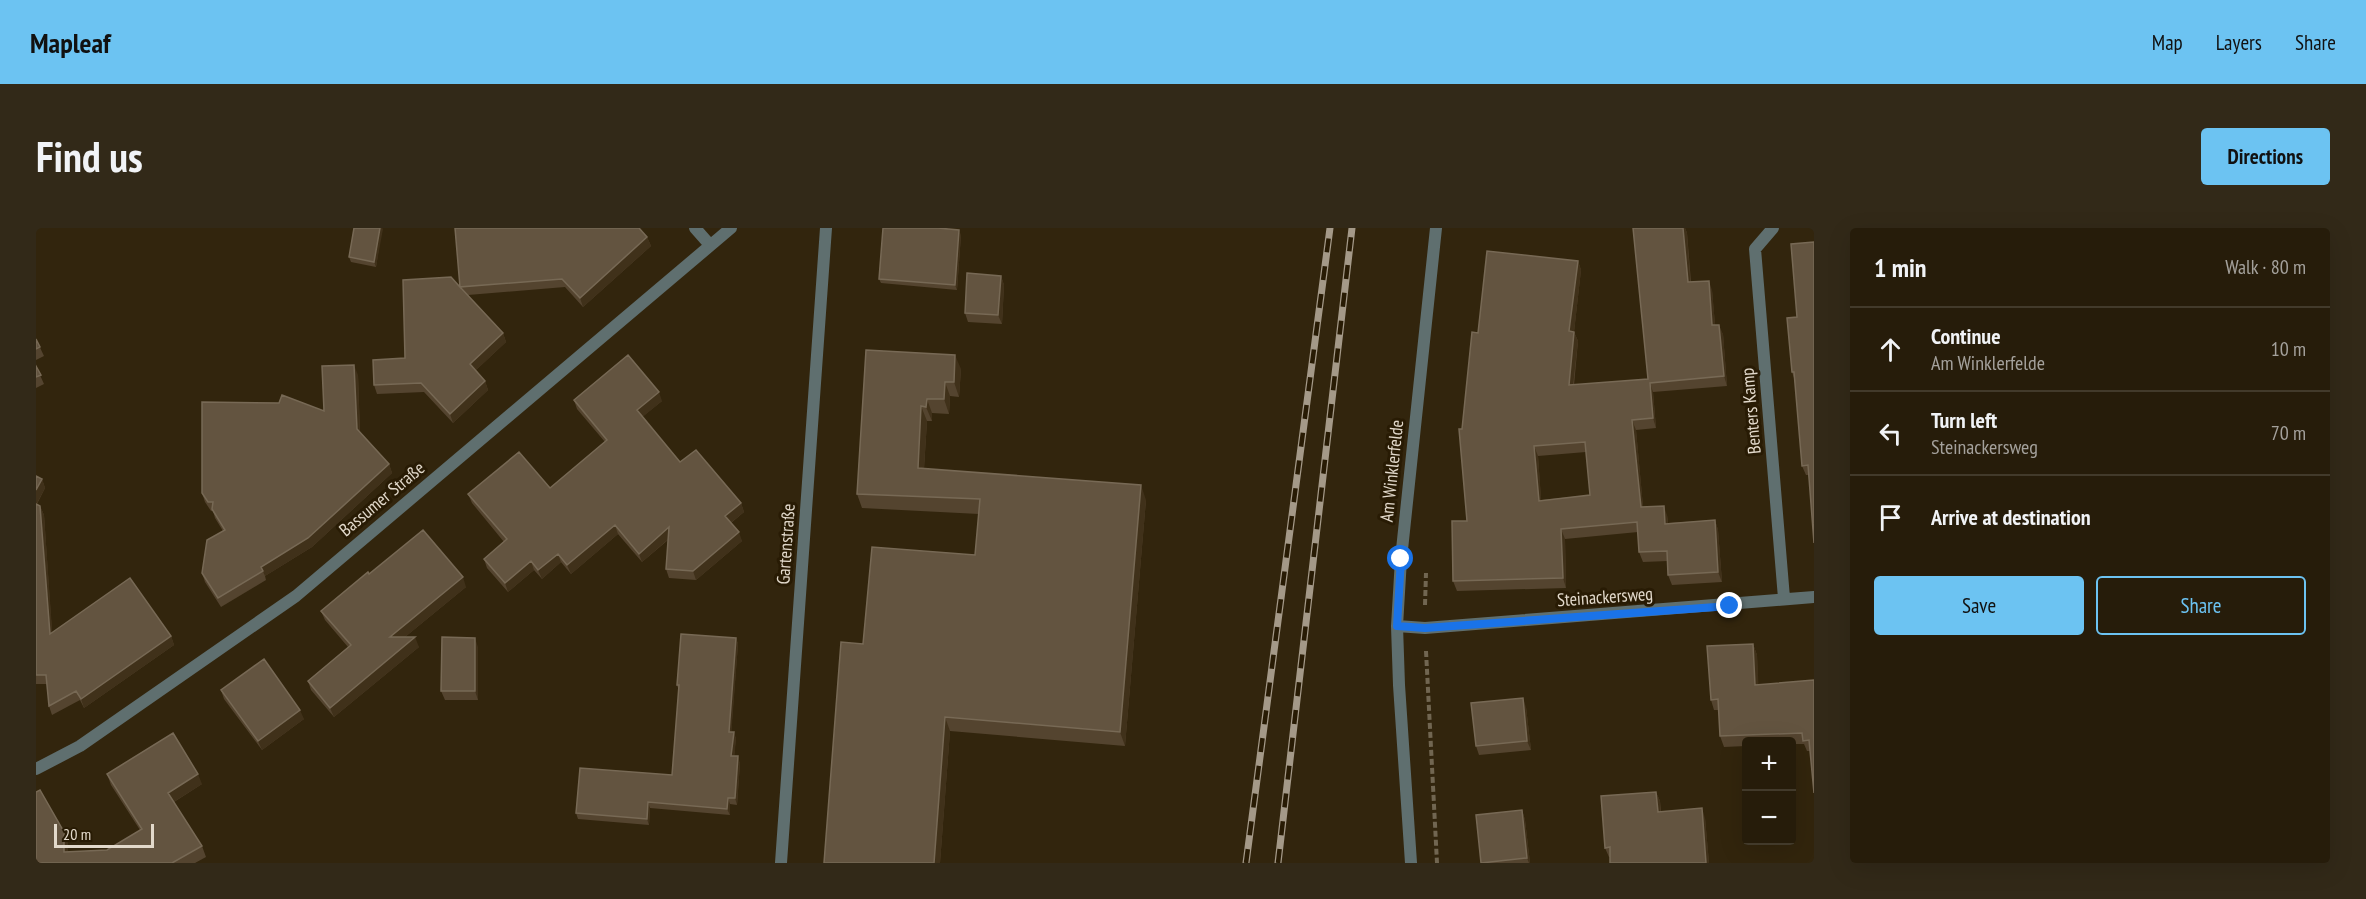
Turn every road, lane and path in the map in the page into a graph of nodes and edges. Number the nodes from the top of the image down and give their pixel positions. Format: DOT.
graph roads {
  1 [pos="695,228"];
  2 [pos="731,228"];
  3 [pos="826,228"];
  4 [pos="1436,228"];
  5 [pos="1773,228"];
  6 [pos="710,245"];
  7 [pos="1426,571"];
  8 [pos="1814,597"];
  9 [pos="1784,598"];
  10 [pos="1397,626"];
  11 [pos="1425,628"];
  12 [pos="36,769"];
  13 [pos="782,863"];
  14 [pos="1411,863"];
  15 [pos="1437,863"];
  1 -- 6 [label="street"];
  2 -- 6 [label="street, Bassumer Straße"];
  3 -- 13 [label="street, Gartenstraße"];
  4 -- 10 [label="street, Am Winklerfelde"];
  5 -- 9 [label="street, Benters Kamp"];
  6 -- 12 [label="street, Bassumer Straße"];
  7 -- 11 [label="path"];
  8 -- 9 [label="street, Steinackersweg"];
  9 -- 11 [label="street, Steinackersweg"];
  10 -- 11 [label="street, Steinackersweg"];
  10 -- 14 [label="street, Am Winklerfelde"];
  11 -- 15 [label="path"];
}
